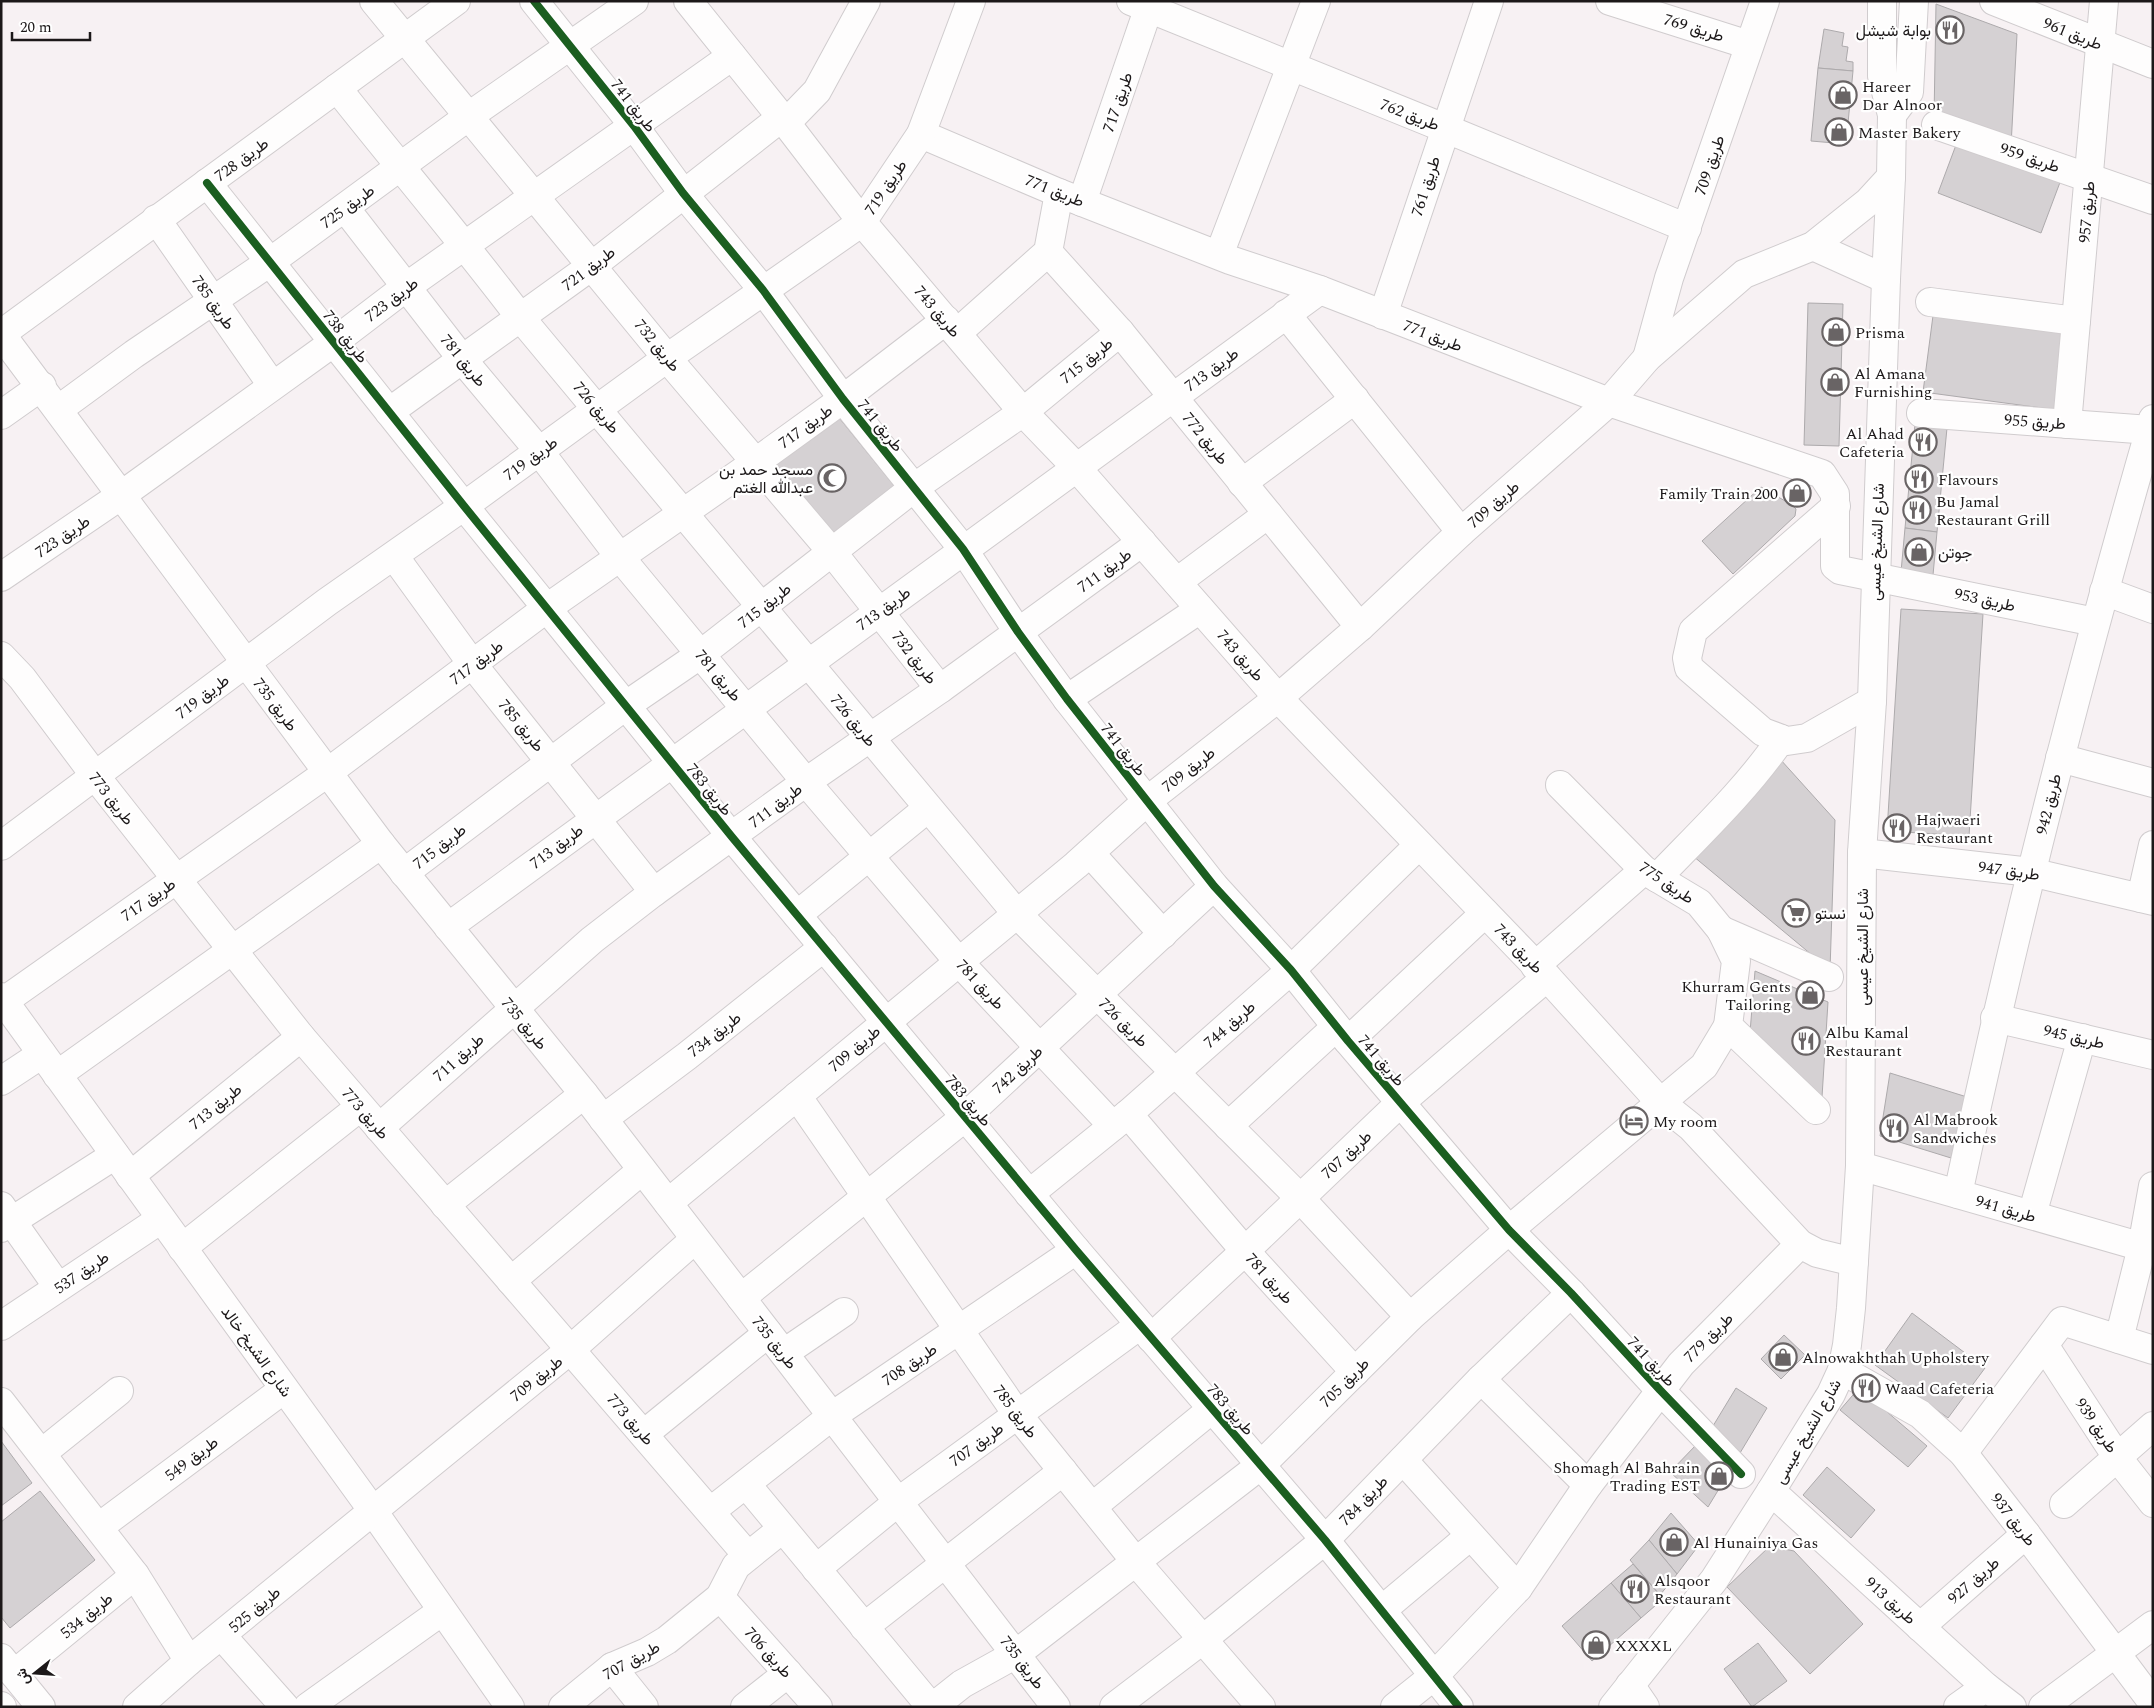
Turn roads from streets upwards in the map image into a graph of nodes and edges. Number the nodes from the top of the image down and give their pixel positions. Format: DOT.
graph roads {
  1 [pos="374,1"];
  2 [pos="456,1"];
  3 [pos="534,1"];
  4 [pos="634,1"];
  5 [pos="688,1"];
  6 [pos="866,1"];
  7 [pos="971,1"];
  8 [pos="1316,1"];
  9 [pos="1489,1"];
  10 [pos="1610,1"];
  11 [pos="1765,1"];
  12 [pos="1882,1"];
  13 [pos="1914,1"];
  14 [pos="1994,1"];
  15 [pos="2104,1"];
  16 [pos="1144,4"];
  17 [pos="405,39"];
  18 [pos="1749,44"];
  19 [pos="2100,44"];
  20 [pos="570,46"];
  21 [pos="732,56"];
  22 [pos="2153,64"];
  23 [pos="1290,67"];
  24 [pos="338,88"];
  25 [pos="1892,115"];
  26 [pos="469,116"];
  27 [pos="784,120"];
  28 [pos="1936,125"];
  29 [pos="634,126"];
  30 [pos="1445,127"];
  31 [pos="921,134"];
  32 [pos="400,168"];
  33 [pos="1891,177"];
  34 [pos="2089,177"];
  35 [pos="207,183"];
  36 [pos="683,193"];
  37 [pos="536,196"];
  38 [pos="1070,197"];
  39 [pos="2153,200"];
  40 [pos="345,208"];
  41 [pos="156,219"];
  42 [pos="862,222"];
  43 [pos="1687,228"];
  44 [pos="466,245"];
  45 [pos="1812,246"];
  46 [pos="1048,252"];
  47 [pos="1219,255"];
  48 [pos="270,262"];
  49 [pos="593,265"];
  50 [pos="1886,280"];
  51 [pos="406,287"];
  52 [pos="763,290"];
  53 [pos="1320,290"];
  54 [pos="213,300"];
  55 [pos="1930,302"];
  56 [pos="1286,314"];
  57 [pos="1383,315"];
  58 [pos="520,316"];
  59 [pos="2076,321"];
  60 [pos="952,327"];
  61 [pos="1120,332"];
  62 [pos="1,334"];
  63 [pos="334,342"];
  64 [pos="668,358"];
  65 [pos="1647,358"];
  66 [pos="462,359"];
  67 [pos="272,385"];
  68 [pos="42,386"];
  69 [pos="1173,397"];
  70 [pos="843,399"];
  71 [pos="1355,399"];
  72 [pos="1609,402"];
  73 [pos="59,409"];
  74 [pos="599,409"];
  75 [pos="389,412"];
  76 [pos="1022,412"];
  77 [pos="1921,413"];
  78 [pos="1,415"];
  79 [pos="2066,424"];
  80 [pos="2151,424"];
  81 [pos="539,451"];
  82 [pos="756,462"];
  83 [pos="1076,468"];
  84 [pos="1242,483"];
  85 [pos="915,488"];
  86 [pos="123,494"];
  87 [pos="464,506"];
  88 [pos="1836,506"];
  89 [pos="683,513"];
  90 [pos="1268,514"];
  91 [pos="1460,532"];
  92 [pos="1142,542"];
  93 [pos="1833,546"];
  94 [pos="1876,547"];
  95 [pos="963,550"];
  96 [pos="832,552"];
  97 [pos="394,556"];
  98 [pos="619,556"];
  99 [pos="1874,576"];
  100 [pos="1,577"];
  101 [pos="1176,582"];
  102 [pos="2104,591"];
  103 [pos="761,607"];
  104 [pos="547,608"];
  105 [pos="1200,609"];
  106 [pos="2153,609"];
  107 [pos="879,611"];
  108 [pos="2095,622"];
  109 [pos="1360,628"];
  110 [pos="1018,632"];
  111 [pos="701,654"];
  112 [pos="1,656"];
  113 [pos="245,663"];
  114 [pos="808,663"];
  115 [pos="473,665"];
  116 [pos="940,690"];
  117 [pos="1278,698"];
  118 [pos="1067,699"];
  119 [pos="1872,701"];
  120 [pos="625,706"];
  121 [pos="746,708"];
  122 [pos="1781,738"];
  123 [pos="870,739"];
  124 [pos="2060,758"];
  125 [pos="551,761"];
  126 [pos="671,762"];
  127 [pos="327,773"];
  128 [pos="96,777"];
  129 [pos="806,782"];
  130 [pos="2153,783"];
  131 [pos="1560,785"];
  132 [pos="1146,801"];
  133 [pos="928,808"];
  134 [pos="595,818"];
  135 [pos="732,837"];
  136 [pos="381,844"];
  137 [pos="1419,845"];
  138 [pos="2153,845"];
  139 [pos="1,846"];
  140 [pos="1090,852"];
  141 [pos="1862,853"];
  142 [pos="869,856"];
  143 [pos="2031,872"];
  144 [pos="404,873"];
  145 [pos="1650,874"];
  146 [pos="176,879"];
  147 [pos="1214,886"];
  148 [pos="654,892"];
  149 [pos="2147,900"];
  150 [pos="1485,913"];
  151 [pos="1017,914"];
  152 [pos="797,915"];
  153 [pos="448,926"];
  154 [pos="1722,930"];
  155 [pos="1163,934"];
  156 [pos="824,947"];
  157 [pos="233,950"];
  158 [pos="959,962"];
  159 [pos="1291,970"];
  160 [pos="1541,972"];
  161 [pos="1830,977"];
  162 [pos="1098,996"];
  163 [pos="3,999"];
  164 [pos="513,1009"];
  165 [pos="1995,1018"];
  166 [pos="886,1023"];
  167 [pos="1728,1026"];
  168 [pos="1342,1034"];
  169 [pos="300,1037"];
  170 [pos="2082,1038"];
  171 [pos="1040,1047"];
  172 [pos="2153,1055"];
  173 [pos="50,1064"];
  174 [pos="1174,1072"];
  175 [pos="1,1081"];
  176 [pos="584,1094"];
  177 [pos="797,1096"];
  178 [pos="1401,1102"];
  179 [pos="1661,1103"];
  180 [pos="360,1107"];
  181 [pos="1816,1110"];
  182 [pos="965,1117"];
  183 [pos="603,1119"];
  184 [pos="1121,1120"];
  185 [pos="1228,1126"];
  186 [pos="379,1128"];
  187 [pos="122,1165"];
  188 [pos="1860,1166"];
  189 [pos="642,1170"];
  190 [pos="2153,1186"];
  191 [pos="1029,1194"];
  192 [pos="1958,1194"];
  193 [pos="866,1197"];
  194 [pos="1299,1198"];
  195 [pos="668,1203"];
  196 [pos="445,1205"];
  197 [pos="2032,1215"];
  198 [pos="5,1218"];
  199 [pos="161,1219"];
  200 [pos="1509,1230"];
  201 [pos="695,1238"];
  202 [pos="1800,1244"];
  203 [pos="182,1248"];
  204 [pos="2148,1249"];
  205 [pos="1076,1250"];
  206 [pos="1245,1251"];
  207 [pos="1854,1262"];
  208 [pos="511,1281"];
  209 [pos="58,1287"];
  210 [pos="1572,1293"];
  211 [pos="741,1298"];
  212 [pos="844,1312"];
  213 [pos="1410,1317"];
  214 [pos="1,1326"];
  215 [pos="958,1330"];
  216 [pos="1146,1331"];
  217 [pos="2119,1339"];
  218 [pos="776,1343"];
  219 [pos="2044,1345"];
  220 [pos="570,1350"];
  221 [pos="2153,1350"];
  222 [pos="1842,1370"];
  223 [pos="1355,1372"];
  224 [pos="1481,1378"];
  225 [pos="284,1389"];
  226 [pos="1660,1390"];
  227 [pos="119,1391"];
  228 [pos="2,1405"];
  229 [pos="1212,1409"];
  230 [pos="1017,1414"];
  231 [pos="832,1416"];
  232 [pos="2153,1426"];
  233 [pos="644,1434"];
  234 [pos="42,1453"];
  235 [pos="1962,1453"];
  236 [pos="2117,1457"];
  237 [pos="1402,1460"];
  238 [pos="1261,1465"];
  239 [pos="1063,1471"];
  240 [pos="1741,1474"];
  241 [pos="746,1484"];
  242 [pos="1588,1485"];
  243 [pos="1772,1491"];
  244 [pos="899,1501"];
  245 [pos="2153,1503"];
  246 [pos="2064,1504"];
  247 [pos="1092,1507"];
  248 [pos="373,1511"];
  249 [pos="711,1511"];
  250 [pos="99,1526"];
  251 [pos="782,1529"];
  252 [pos="2026,1534"];
  253 [pos="1470,1536"];
  254 [pos="1325,1540"];
  255 [pos="748,1556"];
  256 [pos="946,1562"];
  257 [pos="1136,1562"];
  258 [pos="816,1569"];
  259 [pos="136,1575"];
  260 [pos="1518,1588"];
  261 [pos="720,1597"];
  262 [pos="1382,1610"];
  263 [pos="442,1611"];
  264 [pos="2153,1625"];
  265 [pos="864,1627"];
  266 [pos="1920,1627"];
  267 [pos="222,1636"];
  268 [pos="1202,1640"];
  269 [pos="1016,1654"];
  270 [pos="2116,1654"];
  271 [pos="189,1661"];
  272 [pos="8,1666"];
  273 [pos="612,1667"];
  274 [pos="788,1673"];
  275 [pos="1434,1675"];
  276 [pos="1630,1685"];
  277 [pos="1986,1687"];
  278 [pos="497,1702"];
  279 [pos="1247,1702"];
  280 [pos="2153,1702"];
  281 [pos="277,1704"];
  282 [pos="41,1707"];
  283 [pos="136,1707"];
  284 [pos="308,1707"];
  285 [pos="563,1707"];
  286 [pos="644,1707"];
  287 [pos="746,1707"];
  288 [pos="818,1707"];
  289 [pos="932,1707"];
  290 [pos="1056,1707"];
  291 [pos="1114,1707"];
  292 [pos="1395,1707"];
  293 [pos="1459,1707"];
  294 [pos="1613,1707"];
  295 [pos="1645,1707"];
  296 [pos="1958,1707"];
  297 [pos="2012,1707"];
  298 [pos="2044,1707"];
  1 -- 17 [label="street, طريق 732"];
  2 -- 17 [label="street, طريق 728"];
  3 -- 20 [label="street, طريق 741"];
  4 -- 20 [label="street, طريق 725"];
  5 -- 21 [label="street, طريق 743"];
  6 -- 27 [label="street, طريق 721"];
  7 -- 31 [label="street, طريق 719"];
  8 -- 23 [label="street"];
  9 -- 30 [label="street, طريق 761"];
  10 -- 18 [label="street, طريق 769"];
  11 -- 18 [label="street, طريق 709"];
  12 -- 25 [label="street, شارع الشيخ عيسى"];
  13 -- 25 [label="street"];
  14 -- 19 [label="street, طريق 961"];
  15 -- 19 [label="street, طريق 957"];
  16 -- 23 [label="street, طريق 762"];
  16 -- 38 [label="street, طريق 717"];
  17 -- 24 [label="street, طريق 728"];
  17 -- 26 [label="street, طريق 732"];
  18 -- 43 [label="street, طريق 709"];
  19 -- 22 [label="street, طريق 961"];
  19 -- 34 [label="street, طريق 957"];
  20 -- 26 [label="street, طريق 725"];
  20 -- 29 [label="street, طريق 741"];
  21 -- 27 [label="street, طريق 743"];
  21 -- 29 [label="street, طريق 723"];
  23 -- 30 [label="street, طريق 762"];
  23 -- 47 [label="street"];
  24 -- 32 [label="street, طريق 726"];
  24 -- 35 [label="street, طريق 728"];
  25 -- 33 [label="street, شارع الشيخ عيسى"];
  26 -- 32 [label="street, طريق 725"];
  26 -- 37 [label="street, طريق 732"];
  27 -- 36 [label="street, طريق 721"];
  27 -- 42 [label="street, طريق 743"];
  28 -- 34 [label="street, طريق 959"];
  29 -- 36 [label="street, طريق 741"];
  29 -- 37 [label="street, طريق 723"];
  30 -- 43 [label="street, طريق 762"];
  30 -- 57 [label="street, طريق 761"];
  31 -- 38 [label="street, طريق 771"];
  31 -- 42 [label="street, طريق 719"];
  32 -- 40 [label="street, طريق 725"];
  32 -- 44 [label="street, طريق 726"];
  33 -- 45 [label="street, طريق 709"];
  33 -- 50 [label="street, شارع الشيخ عيسى"];
  34 -- 39 [label="street, طريق 959"];
  34 -- 59 [label="street, طريق 957"];
  35 -- 41 [label="street, طريق 728"];
  35 -- 48 [label="street, طريق 738"];
  36 -- 49 [label="street, طريق 721"];
  36 -- 52 [label="street, طريق 741"];
  37 -- 44 [label="street, طريق 723"];
  37 -- 49 [label="street, طريق 732"];
  38 -- 46 [label="street, طريق 717"];
  38 -- 47 [label="street, طريق 771"];
  40 -- 48 [label="street, طريق 725"];
  40 -- 51 [label="street, طريق 781"];
  41 -- 54 [label="street, طريق 785"];
  41 -- 62 [label="street, طريق 728"];
  42 -- 52 [label="street, طريق 719"];
  42 -- 60 [label="street, طريق 743"];
  43 -- 65 [label="street, طريق 709"];
  44 -- 51 [label="street, طريق 723"];
  44 -- 58 [label="street, طريق 726"];
  45 -- 50 [label="street"];
  45 -- 65 [label="street, طريق 709"];
  46 -- 60 [label="street, طريق 717"];
  46 -- 61 [label="street, طريق 772"];
  47 -- 53 [label="street, طريق 771"];
  48 -- 54 [label="street, طريق 725"];
  48 -- 63 [label="street, طريق 738"];
  49 -- 58 [label="street, طريق 721"];
  49 -- 64 [label="street, طريق 732"];
  50 -- 94 [label="street, شارع الشيخ عيسى"];
  51 -- 63 [label="street, طريق 723"];
  51 -- 66 [label="street, طريق 781"];
  52 -- 64 [label="street, طريق 719"];
  52 -- 70 [label="street, طريق 741"];
  53 -- 56 [label="street, طريق 713"];
  53 -- 57 [label="street, طريق 771"];
  54 -- 67 [label="street, طريق 785"];
  54 -- 73 [label="street, طريق 725"];
  55 -- 59 [label="street"];
  56 -- 69 [label="street, طريق 713"];
  56 -- 71 [label="street"];
  57 -- 72 [label="street, طريق 771"];
  58 -- 66 [label="street, طريق 721"];
  58 -- 74 [label="street, طريق 726"];
  59 -- 79 [label="street, طريق 957"];
  60 -- 70 [label="street, طريق 717"];
  60 -- 76 [label="street, طريق 743"];
  61 -- 69 [label="street, طريق 772"];
  61 -- 76 [label="street, طريق 715"];
  62 -- 68 [label="street, طريق 735"];
  63 -- 67 [label="street, طريق 723"];
  63 -- 75 [label="street, طريق 738"];
  64 -- 74 [label="street, طريق 719"];
  64 -- 82 [label="street, طريق 732"];
  65 -- 72 [label="street, طريق 709"];
  66 -- 75 [label="street, طريق 721"];
  66 -- 81 [label="street, طريق 781"];
  67 -- 86 [label="street, طريق 723"];
  68 -- 73 [label="street, طريق 735"];
  68 -- 78 [label="street"];
  69 -- 83 [label="street, طريق 713"];
  69 -- 84 [label="street, طريق 772"];
  70 -- 82 [label="street, طريق 717"];
  70 -- 85 [label="street, طريق 741"];
  71 -- 84 [label="street"];
  71 -- 91 [label="street"];
  72 -- 88 [label="street, طريق 771"];
  72 -- 91 [label="street, طريق 709"];
  73 -- 86 [label="street, طريق 735"];
  74 -- 81 [label="street, طريق 719"];
  74 -- 89 [label="street, طريق 726"];
  75 -- 87 [label="street, طريق 738"];
  76 -- 83 [label="street, طريق 743"];
  76 -- 85 [label="street, طريق 715"];
  77 -- 79 [label="street, طريق 955"];
  79 -- 80 [label="street, طريق 955"];
  80 -- 102 [label="street, طريق 942"];
  81 -- 87 [label="street, طريق 719"];
  81 -- 98 [label="street, طريق 781"];
  82 -- 89 [label="street, طريق 717"];
  82 -- 96 [label="street, طريق 732"];
  83 -- 92 [label="street, طريق 743"];
  83 -- 95 [label="street, طريق 713"];
  84 -- 90 [label="street, طريق 772"];
  85 -- 95 [label="street, طريق 741"];
  85 -- 96 [label="street, طريق 715"];
  86 -- 100 [label="street, طريق 723"];
  86 -- 113 [label="street, طريق 735"];
  87 -- 97 [label="street, طريق 719"];
  87 -- 104 [label="street, طريق 783"];
  88 -- 93 [label="street, طريق 771"];
  88 -- 122 [label="street"];
  89 -- 98 [label="street, طريق 717"];
  89 -- 103 [label="street, طريق 726"];
  90 -- 101 [label="street"];
  90 -- 109 [label="street, طريق 772"];
  91 -- 109 [label="street, طريق 709"];
  92 -- 101 [label="street, طريق 743"];
  92 -- 110 [label="street, طريق 711"];
  93 -- 94 [label="street"];
  93 -- 99 [label="street, طريق 771"];
  94 -- 99 [label="street, شارع الشيخ عيسى"];
  95 -- 107 [label="street, طريق 713"];
  95 -- 110 [label="street, طريق 741"];
  96 -- 103 [label="street, طريق 715"];
  96 -- 107 [label="street, طريق 732"];
  97 -- 113 [label="street, طريق 719"];
  97 -- 115 [label="street, طريق 785"];
  98 -- 104 [label="street, طريق 717"];
  98 -- 111 [label="street, طريق 781"];
  99 -- 108 [label="street, طريق 953"];
  99 -- 119 [label="street, شارع الشيخ عيسى"];
  101 -- 105 [label="street, طريق 743"];
  102 -- 106 [label="street"];
  102 -- 108 [label="street, طريق 942"];
  103 -- 111 [label="street, طريق 715"];
  103 -- 114 [label="street, طريق 726"];
  104 -- 115 [label="street, طريق 717"];
  104 -- 120 [label="street, طريق 783"];
  105 -- 117 [label="street, طريق 743"];
  105 -- 118 [label="street"];
  107 -- 114 [label="street, طريق 713"];
  107 -- 116 [label="street, طريق 732"];
  108 -- 124 [label="street, طريق 942"];
  109 -- 117 [label="street, طريق 709"];
  110 -- 116 [label="street, طريق 711"];
  110 -- 118 [label="street, طريق 741"];
  111 -- 120 [label="street, طريق 715"];
  111 -- 121 [label="street, طريق 781"];
  112 -- 128 [label="street, طريق 773"];
  113 -- 127 [label="street, طريق 735"];
  113 -- 128 [label="street, طريق 719"];
  114 -- 121 [label="street, طريق 713"];
  114 -- 123 [label="street, طريق 726"];
  115 -- 125 [label="street, طريق 785"];
  115 -- 127 [label="street, طريق 717"];
  116 -- 123 [label="street, طريق 711"];
  117 -- 132 [label="street, طريق 709"];
  117 -- 137 [label="street, طريق 743"];
  118 -- 132 [label="street, طريق 741"];
  119 -- 122 [label="street"];
  119 -- 141 [label="street, شارع الشيخ عيسى"];
  120 -- 125 [label="street, طريق 715"];
  120 -- 126 [label="street, طريق 783"];
  121 -- 126 [label="street, طريق 713"];
  121 -- 129 [label="street, طريق 781"];
  122 -- 145 [label="street, طريق 707"];
  123 -- 129 [label="street, طريق 711"];
  123 -- 133 [label="street, طريق 726"];
  124 -- 130 [label="street"];
  124 -- 143 [label="street, طريق 942"];
  125 -- 134 [label="street, طريق 785"];
  125 -- 144 [label="street, طريق 715"];
  126 -- 134 [label="street, طريق 713"];
  126 -- 135 [label="street, طريق 783"];
  127 -- 136 [label="street, طريق 735"];
  127 -- 146 [label="street, طريق 717"];
  128 -- 139 [label="street, طريق 719"];
  128 -- 146 [label="street, طريق 773"];
  129 -- 135 [label="street, طريق 711"];
  129 -- 142 [label="street, طريق 781"];
  131 -- 145 [label="street, طريق 775"];
  132 -- 140 [label="street, طريق 709"];
  132 -- 147 [label="street, طريق 741"];
  133 -- 142 [label="street"];
  133 -- 151 [label="street, طريق 726"];
  134 -- 148 [label="street, طريق 785"];
  134 -- 153 [label="street, طريق 713"];
  135 -- 148 [label="street, طريق 711"];
  135 -- 152 [label="street, طريق 783"];
  136 -- 144 [label="street, طريق 735"];
  136 -- 157 [label="street"];
  137 -- 150 [label="street, طريق 743"];
  137 -- 159 [label="street, طريق 744"];
  138 -- 149 [label="street"];
  140 -- 151 [label="street, طريق 709"];
  140 -- 155 [label="street"];
  141 -- 143 [label="street, طريق 947"];
  141 -- 188 [label="street, شارع الشيخ عيسى"];
  142 -- 152 [label="street"];
  142 -- 158 [label="street, طريق 781"];
  143 -- 149 [label="street, طريق 947"];
  143 -- 165 [label="street, طريق 942"];
  144 -- 153 [label="street, طريق 735"];
  145 -- 154 [label="street, طريق 775"];
  145 -- 160 [label="street, طريق 707"];
  146 -- 157 [label="street, طريق 773"];
  146 -- 163 [label="street, طريق 717"];
  147 -- 155 [label="street, طريق 742"];
  147 -- 159 [label="street, طريق 741"];
  148 -- 164 [label="street, طريق 711"];
  150 -- 160 [label="street, طريق 743"];
  150 -- 168 [label="street"];
  151 -- 158 [label="street, طريق 709"];
  151 -- 162 [label="street, طريق 726"];
  152 -- 156 [label="street, طريق 783"];
  153 -- 164 [label="street, طريق 735"];
  154 -- 161 [label="street"];
  154 -- 167 [label="street, طريق 775"];
  155 -- 162 [label="street, طريق 742"];
  156 -- 166 [label="street, طريق 783"];
  156 -- 183 [label="street, طريق 734"];
  157 -- 169 [label="street, طريق 773"];
  157 -- 173 [label="street"];
  158 -- 166 [label="street, طريق 709"];
  158 -- 171 [label="street, طريق 781"];
  159 -- 168 [label="street, طريق 741"];
  159 -- 174 [label="street, طريق 744"];
  160 -- 178 [label="street, طريق 707"];
  160 -- 179 [label="street, طريق 743"];
  162 -- 171 [label="street, طريق 742"];
  162 -- 174 [label="street, طريق 726"];
  163 -- 173 [label="street, شارع الشيخ خالد"];
  164 -- 176 [label="street, طريق 735"];
  164 -- 186 [label="street, طريق 711"];
  165 -- 170 [label="street, طريق 945"];
  165 -- 192 [label="street, طريق 942"];
  166 -- 177 [label="street, طريق 709"];
  166 -- 182 [label="street, طريق 783"];
  167 -- 179 [label="street, طريق 705"];
  167 -- 181 [label="street"];
  168 -- 178 [label="street, طريق 741"];
  168 -- 185 [label="street"];
  169 -- 180 [label="street, طريق 773"];
  169 -- 187 [label="street, طريق 713"];
  170 -- 172 [label="street, طريق 945"];
  170 -- 197 [label="street"];
  171 -- 182 [label="street, طريق 742"];
  171 -- 184 [label="street, طريق 781"];
  173 -- 175 [label="street"];
  173 -- 187 [label="street, شارع الشيخ خالد"];
  174 -- 184 [label="street, طريق 744"];
  174 -- 185 [label="street, طريق 726"];
  176 -- 183 [label="street, طريق 735"];
  176 -- 196 [label="street"];
  177 -- 193 [label="street, طريق 785"];
  177 -- 195 [label="street, طريق 709"];
  178 -- 194 [label="street, طريق 707"];
  178 -- 200 [label="street, طريق 741"];
  179 -- 200 [label="street, طريق 705"];
  179 -- 202 [label="street, طريق 743"];
  180 -- 186 [label="street, طريق 773"];
  180 -- 203 [label="street"];
  182 -- 191 [label="street, طريق 783"];
  182 -- 193 [label="street, طريق 742"];
  183 -- 189 [label="street, طريق 735"];
  184 -- 191 [label="street, طريق 744"];
  184 -- 206 [label="street, طريق 781"];
  185 -- 194 [label="street, طريق 726"];
  186 -- 196 [label="street, طريق 773"];
  187 -- 198 [label="street, طريق 713"];
  187 -- 199 [label="street, شارع الشيخ خالد"];
  188 -- 192 [label="street, طريق 941"];
  188 -- 207 [label="street, شارع الشيخ عيسى"];
  189 -- 195 [label="street, طريق 735"];
  189 -- 208 [label="street"];
  190 -- 204 [label="street"];
  191 -- 205 [label="street, طريق 783"];
  192 -- 197 [label="street, طريق 941"];
  193 -- 211 [label="street, طريق 742"];
  193 -- 215 [label="street, طريق 785"];
  194 -- 206 [label="street, طريق 707"];
  194 -- 213 [label="street, طريق 726"];
  195 -- 201 [label="street, طريق 735"];
  196 -- 208 [label="street, طريق 773"];
  197 -- 204 [label="street, طريق 941"];
  198 -- 209 [label="street"];
  199 -- 203 [label="street, شارع الشيخ خالد"];
  199 -- 209 [label="street, طريق 537"];
  200 -- 210 [label="street, طريق 741"];
  200 -- 213 [label="street, طريق 705"];
  201 -- 211 [label="street, طريق 735"];
  201 -- 220 [label="street, طريق 709"];
  202 -- 207 [label="street, طريق 743"];
  202 -- 226 [label="street, طريق 779"];
  203 -- 225 [label="street, شارع الشيخ خالد"];
  204 -- 217 [label="street"];
  205 -- 215 [label="street, طريق 708"];
  205 -- 216 [label="street, طريق 783"];
  206 -- 216 [label="street, طريق 707"];
  206 -- 223 [label="street, طريق 781"];
  207 -- 222 [label="street, شارع الشيخ عيسى"];
  208 -- 220 [label="street, طريق 773"];
  209 -- 214 [label="street, طريق 537"];
  210 -- 224 [label="street, طريق 784"];
  210 -- 226 [label="street, طريق 741"];
  211 -- 218 [label="street, طريق 735"];
  212 -- 218 [label="street"];
  213 -- 223 [label="street, طريق 705"];
  215 -- 230 [label="street, طريق 785"];
  215 -- 231 [label="street, طريق 708"];
  216 -- 229 [label="street, طريق 783"];
  216 -- 230 [label="street, طريق 707"];
  217 -- 219 [label="street"];
  217 -- 221 [label="street"];
  218 -- 231 [label="street, طريق 735"];
  218 -- 233 [label="street"];
  219 -- 235 [label="street"];
  219 -- 236 [label="street, طريق 939"];
  220 -- 233 [label="street, طريق 773"];
  220 -- 248 [label="street, طريق 709"];
  222 -- 235 [label="street, طريق 937"];
  222 -- 243 [label="street, شارع الشيخ عيسى"];
  223 -- 238 [label="street, طريق 705"];
  224 -- 237 [label="street, طريق 784"];
  224 -- 242 [label="street"];
  225 -- 248 [label="street, شارع الشيخ خالد"];
  225 -- 250 [label="street, طريق 549"];
  226 -- 240 [label="street, طريق 741"];
  226 -- 242 [label="street, طريق 779"];
  227 -- 234 [label="street"];
  228 -- 234 [label="street"];
  229 -- 238 [label="street, طريق 783"];
  229 -- 247 [label="street"];
  230 -- 239 [label="street, طريق 785"];
  230 -- 244 [label="street, طريق 707"];
  231 -- 241 [label="street, طريق 708"];
  231 -- 244 [label="street, طريق 735"];
  232 -- 236 [label="street"];
  233 -- 249 [label="street, طريق 773"];
  234 -- 250 [label="street"];
  235 -- 252 [label="street, طريق 937"];
  236 -- 245 [label="street, طريق 939"];
  236 -- 246 [label="street"];
  237 -- 253 [label="street"];
  237 -- 254 [label="street, طريق 784"];
  238 -- 254 [label="street, طريق 783"];
  238 -- 257 [label="street, طريق 705"];
  239 -- 247 [label="street, طريق 785"];
  239 -- 256 [label="street"];
  241 -- 249 [label="street, طريق 708"];
  241 -- 251 [label="street"];
  242 -- 260 [label="street, طريق 779"];
  243 -- 266 [label="street, طريق 913"];
  243 -- 276 [label="street, شارع الشيخ عيسى"];
  244 -- 256 [label="street, طريق 735"];
  244 -- 258 [label="street, طريق 707"];
  247 -- 257 [label="street, طريق 785"];
  248 -- 263 [label="street, شارع الشيخ خالد"];
  248 -- 267 [label="street, طريق 525"];
  249 -- 255 [label="street, طريق 773"];
  250 -- 259 [label="street"];
  251 -- 255 [label="street, طريق 707"];
  251 -- 258 [label="street"];
  252 -- 266 [label="street, طريق 927"];
  252 -- 270 [label="street, طريق 937"];
  253 -- 260 [label="street"];
  253 -- 262 [label="street"];
  254 -- 262 [label="street, طريق 783"];
  254 -- 268 [label="street, طريق 784"];
  255 -- 261 [label="street, طريق 707"];
  256 -- 265 [label="street"];
  256 -- 269 [label="street, طريق 735"];
  257 -- 268 [label="street, طريق 785"];
  257 -- 269 [label="street, طريق 705"];
  258 -- 265 [label="street"];
  259 -- 271 [label="street"];
  259 -- 272 [label="street, طريق 534"];
  260 -- 275 [label="street, طريق 779"];
  261 -- 273 [label="street, طريق 707"];
  261 -- 274 [label="street, طريق 706"];
  262 -- 275 [label="street, طريق 783"];
  263 -- 278 [label="street, شارع الشيخ خالد"];
  263 -- 284 [label="street"];
  264 -- 270 [label="street"];
  265 -- 289 [label="street"];
  266 -- 277 [label="street, طريق 913"];
  267 -- 271 [label="street, طريق 525"];
  267 -- 281 [label="street"];
  268 -- 279 [label="street, طريق 785"];
  268 -- 291 [label="street, طريق 784"];
  269 -- 289 [label="street, طريق 705"];
  269 -- 290 [label="street, طريق 735"];
  270 -- 280 [label="street, طريق 937"];
  270 -- 298 [label="street"];
  271 -- 283 [label="street, طريق 525"];
  272 -- 282 [label="street"];
  273 -- 285 [label="street, طريق 707"];
  273 -- 286 [label="street"];
  274 -- 287 [label="street"];
  274 -- 288 [label="street, طريق 706"];
  275 -- 292 [label="street, طريق 779"];
  275 -- 293 [label="street, طريق 783"];
  276 -- 294 [label="street, شارع الشيخ عيسى"];
  276 -- 295 [label="street"];
  277 -- 296 [label="street"];
  277 -- 297 [label="street, طريق 913"];
}
